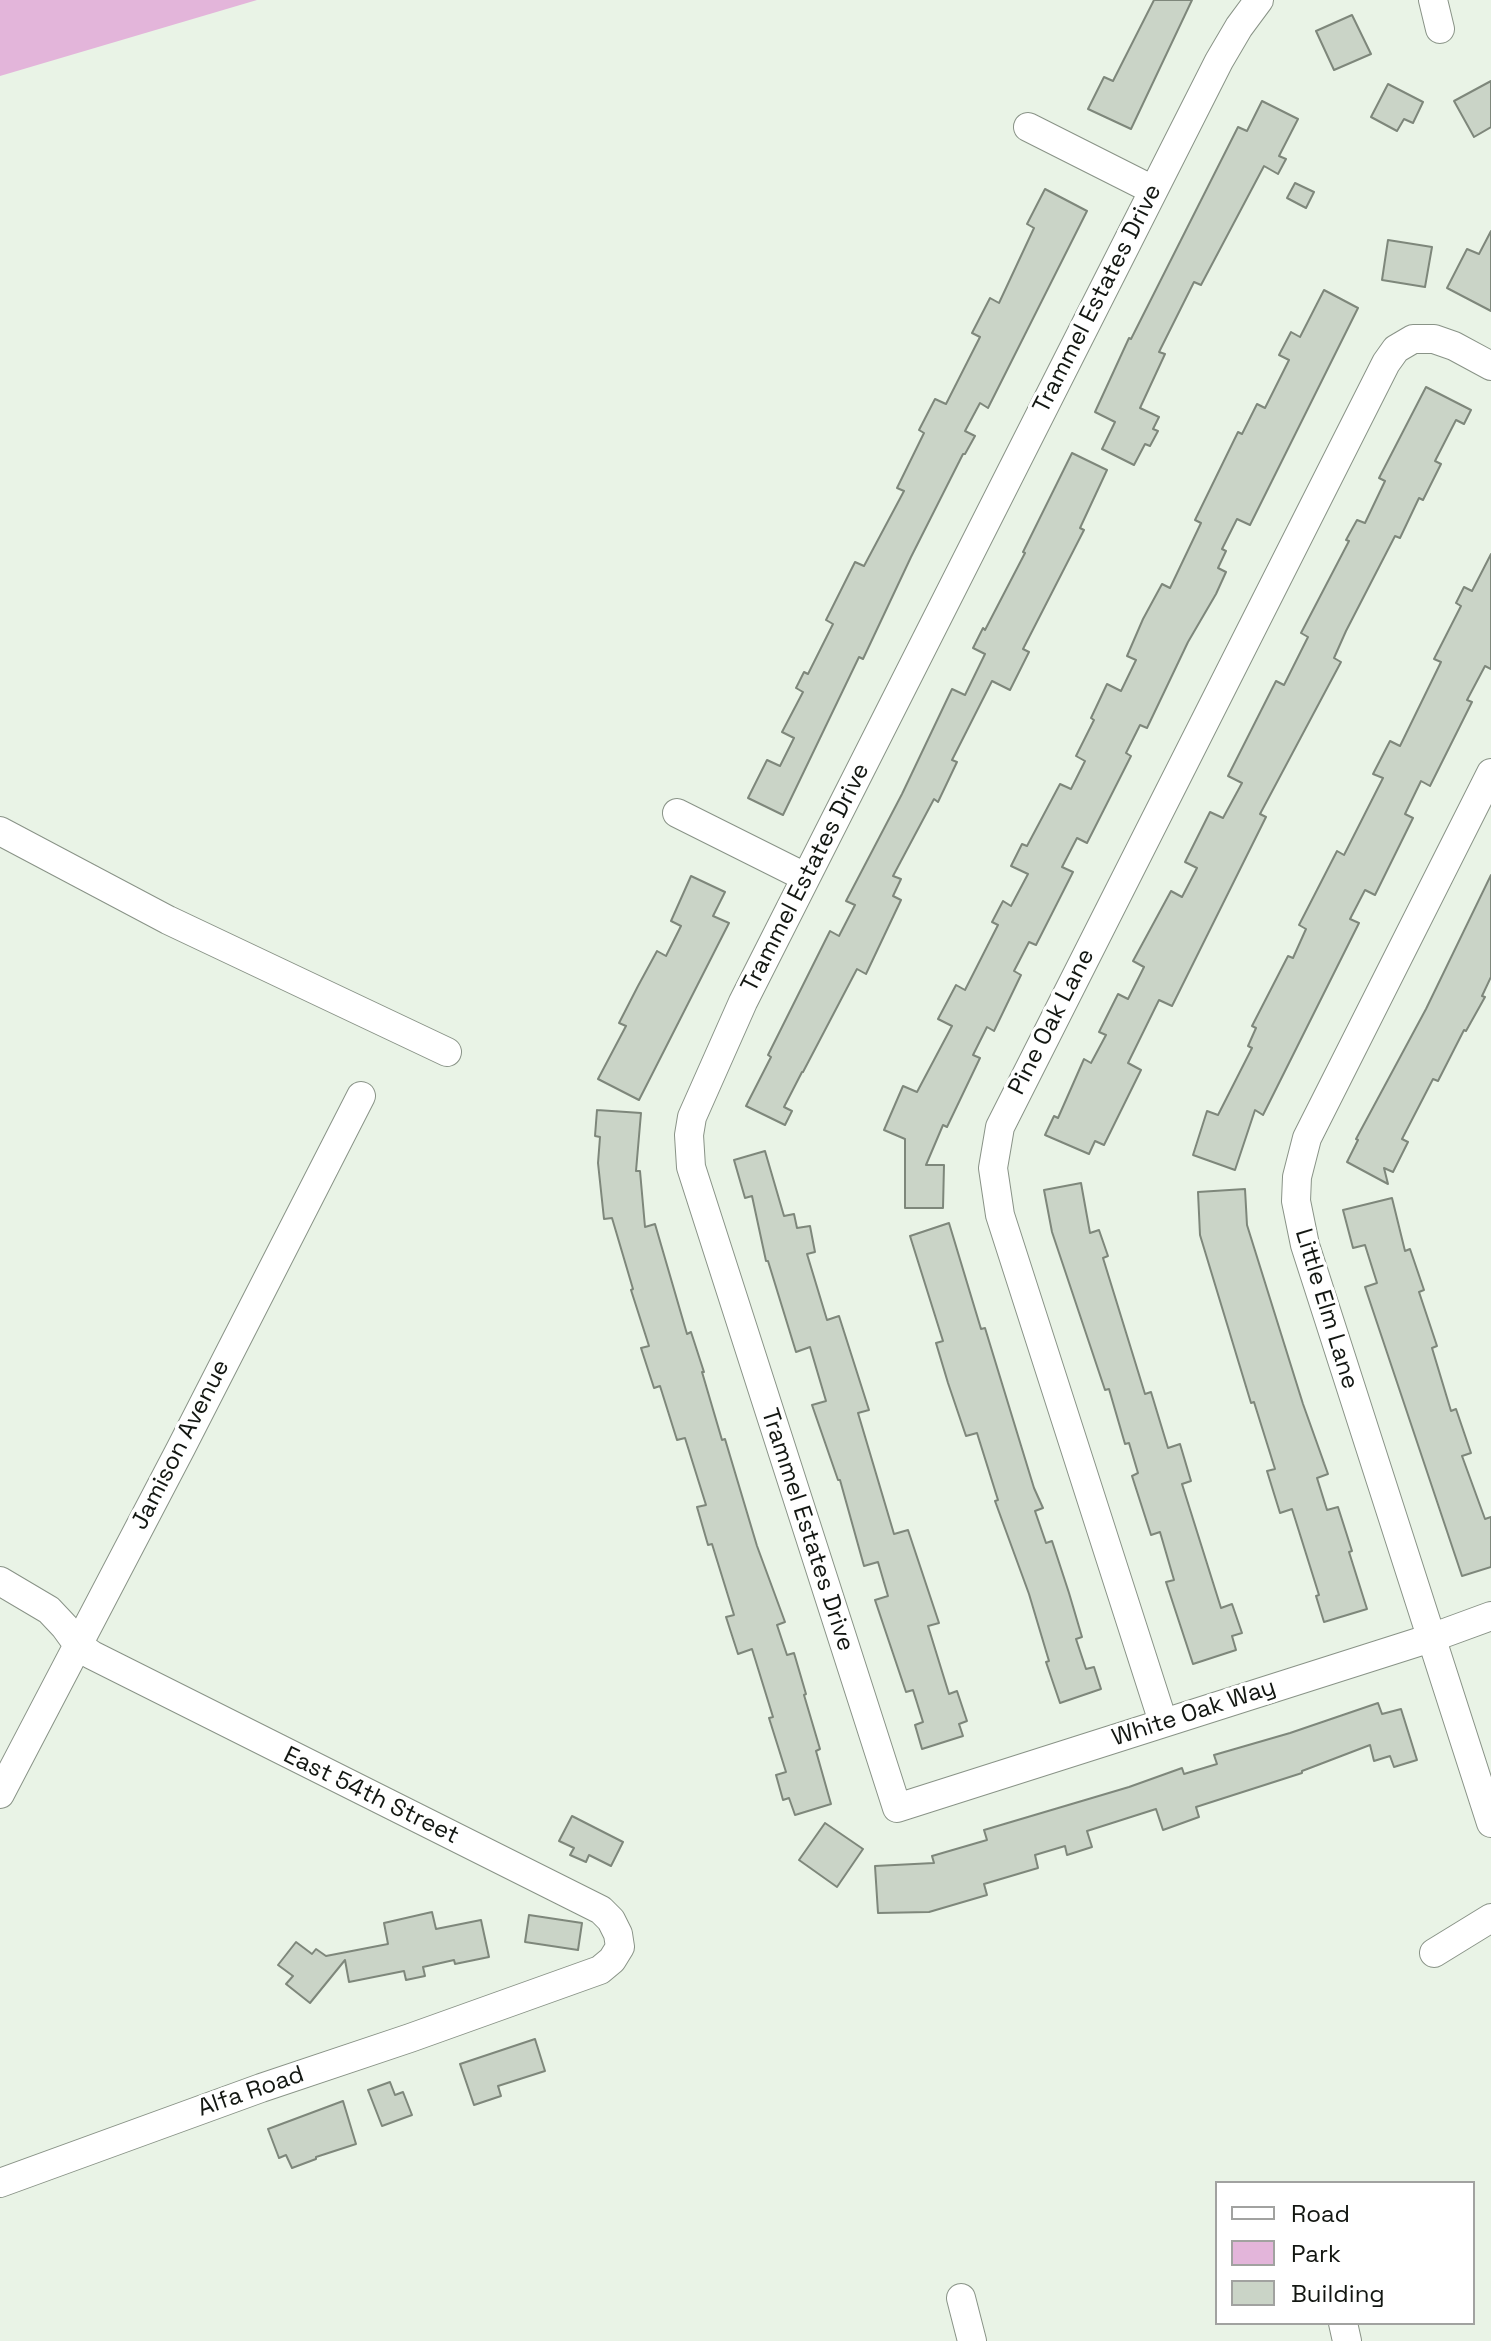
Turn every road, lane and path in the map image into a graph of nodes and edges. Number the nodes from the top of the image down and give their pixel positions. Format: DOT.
graph roads {
  1 [pos="1259,0"];
  2 [pos="1433,0"];
  3 [pos="1440,29"];
  4 [pos="1028,127"];
  5 [pos="1153,190"];
  6 [pos="1491,366"];
  7 [pos="1491,773"];
  8 [pos="677,813"];
  9 [pos="0,831"];
  10 [pos="805,877"];
  11 [pos="447,1052"];
  12 [pos="361,1096"];
  13 [pos="0,1581"];
  14 [pos="1491,1616"];
  15 [pos="1431,1638"];
  16 [pos="78,1645"];
  17 [pos="1163,1722"];
  18 [pos="0,1794"];
  19 [pos="897,1808"];
  20 [pos="1491,1823"];
  21 [pos="1491,1918"];
  22 [pos="1434,1953"];
  23 [pos="503,2005"];
  24 [pos="0,2183"];
  25 [pos="961,2298"];
  26 [pos="972,2341"];
  1 -- 5 [label="street, Trammel Estates Drive"];
  2 -- 3 [label="street"];
  4 -- 5 [label="street"];
  5 -- 10 [label="street, Trammel Estates Drive"];
  6 -- 17 [label="street, Pine Oak Lane"];
  7 -- 15 [label="street, Little Elm Lane"];
  8 -- 10 [label="street"];
  9 -- 11 [label="street"];
  10 -- 19 [label="street, Trammel Estates Drive"];
  12 -- 16 [label="street, Jamison Avenue"];
  13 -- 16 [label="street, East 54th Street"];
  14 -- 15 [label="street, White Oak Way"];
  15 -- 17 [label="street, White Oak Way"];
  15 -- 20 [label="street, Little Elm Lane"];
  16 -- 18 [label="street, Jamison Avenue"];
  16 -- 23 [label="street, East 54th Street"];
  17 -- 19 [label="street, White Oak Way"];
  21 -- 22 [label="street"];
  23 -- 24 [label="street, Alfa Road"];
  25 -- 26 [label="street"];
}
